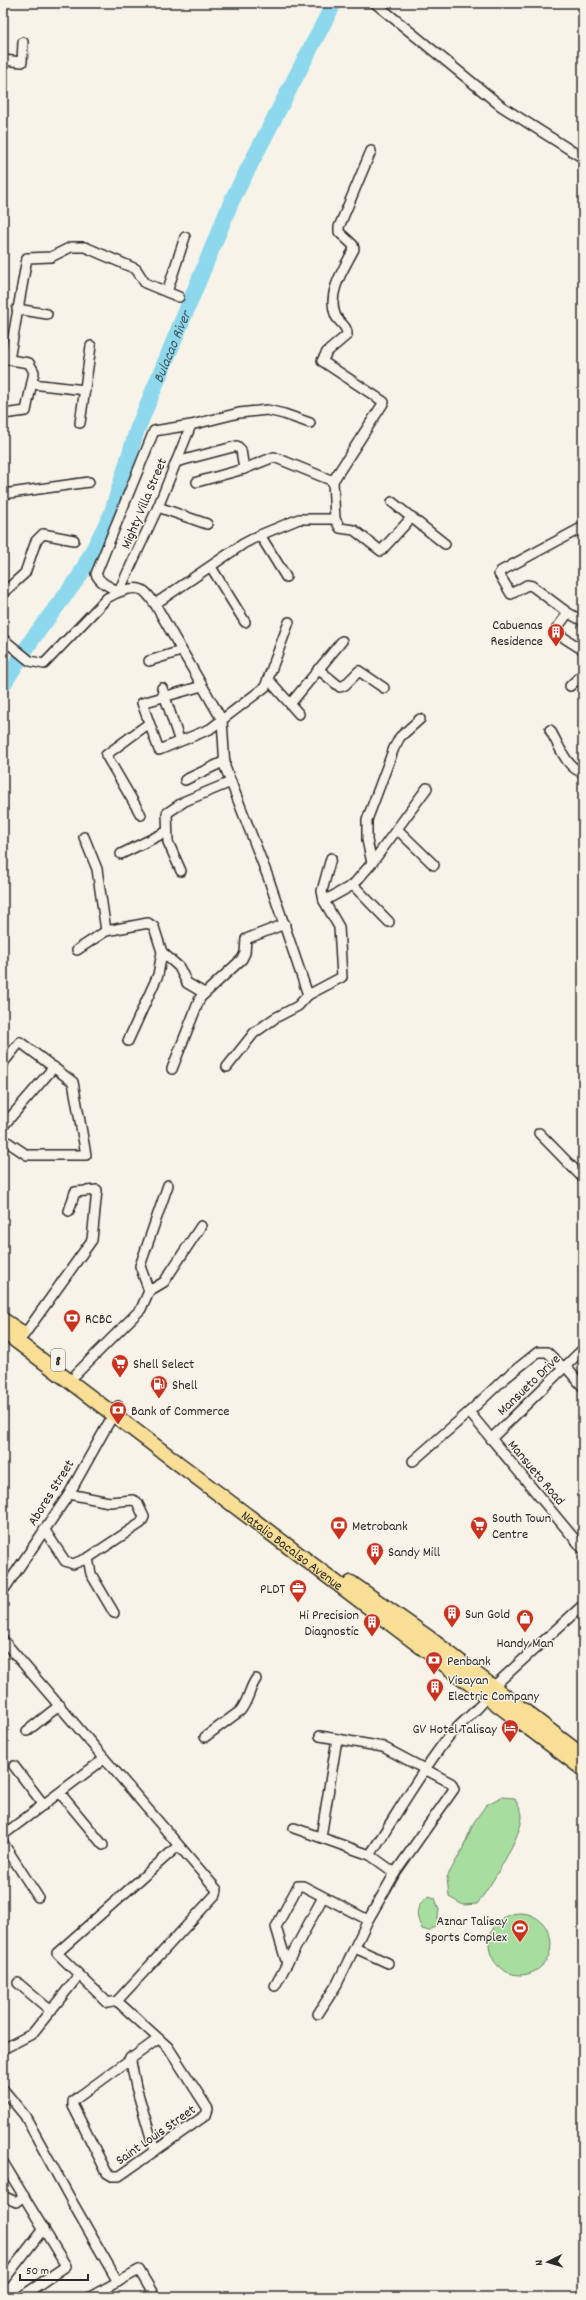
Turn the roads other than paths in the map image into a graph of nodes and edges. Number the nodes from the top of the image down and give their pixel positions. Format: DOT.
graph roads {
  1 [pos="375,3"];
  2 [pos="23,42"];
  3 [pos="3,60"];
  4 [pos="371,151"];
  5 [pos="583,158"];
  6 [pos="185,236"];
  7 [pos="167,292"];
  8 [pos="179,297"];
  9 [pos="17,309"];
  10 [pos="47,314"];
  11 [pos="91,346"];
  12 [pos="6,359"];
  13 [pos="32,384"];
  14 [pos="85,390"];
  15 [pos="3,414"];
  16 [pos="80,423"];
  17 [pos="310,423"];
  18 [pos="191,425"];
  19 [pos="176,462"];
  20 [pos="244,469"];
  21 [pos="333,481"];
  22 [pos="89,482"];
  23 [pos="198,482"];
  24 [pos="3,494"];
  25 [pos="392,502"];
  26 [pos="158,507"];
  27 [pos="412,517"];
  28 [pos="335,519"];
  29 [pos="208,524"];
  30 [pos="583,527"];
  31 [pos="260,535"];
  32 [pos="74,540"];
  33 [pos="445,544"];
  34 [pos="210,567"];
  35 [pos="286,577"];
  36 [pos="119,591"];
  37 [pos="3,593"];
  38 [pos="155,604"];
  39 [pos="568,613"];
  40 [pos="580,620"];
  41 [pos="244,622"];
  42 [pos="289,622"];
  43 [pos="5,641"];
  44 [pos="342,641"];
  45 [pos="583,650"];
  46 [pos="182,651"];
  47 [pos="149,661"];
  48 [pos="318,669"];
  49 [pos="583,674"];
  50 [pos="268,680"];
  51 [pos="202,686"];
  52 [pos="570,686"];
  53 [pos="384,688"];
  54 [pos="164,692"];
  55 [pos="291,703"];
  56 [pos="299,714"];
  57 [pos="420,719"];
  58 [pos="222,720"];
  59 [pos="148,724"];
  60 [pos="550,730"];
  61 [pos="178,736"];
  62 [pos="225,761"];
  63 [pos="583,772"];
  64 [pos="185,780"];
  65 [pos="231,782"];
  66 [pos="426,788"];
  67 [pos="142,815"];
  68 [pos="398,830"];
  69 [pos="166,832"];
  70 [pos="84,837"];
  71 [pos="121,854"];
  72 [pos="331,858"];
  73 [pos="372,863"];
  74 [pos="434,865"];
  75 [pos="181,871"];
  76 [pos="353,885"];
  77 [pos="324,901"];
  78 [pos="389,922"];
  79 [pos="285,924"];
  80 [pos="106,931"];
  81 [pos="77,950"];
  82 [pos="162,952"];
  83 [pos="204,993"];
  84 [pos="308,995"];
  85 [pos="128,1041"];
  86 [pos="3,1063"];
  87 [pos="54,1067"];
  88 [pos="227,1067"];
  89 [pos="172,1069"];
  90 [pos="3,1125"];
  91 [pos="538,1133"];
  92 [pos="3,1139"];
  93 [pos="583,1178"];
  94 [pos="168,1185"];
  95 [pos="69,1211"];
  96 [pos="201,1226"];
  97 [pos="149,1291"];
  98 [pos="3,1320"];
  99 [pos="3,1331"];
  100 [pos="24,1335"];
  101 [pos="583,1349"];
  102 [pos="565,1368"];
  103 [pos="76,1374"];
  104 [pos="583,1386"];
  105 [pos="115,1411"];
  106 [pos="469,1412"];
  107 [pos="491,1438"];
  108 [pos="413,1461"];
  109 [pos="69,1494"];
  110 [pos="44,1529"];
  111 [pos="583,1549"];
  112 [pos="88,1558"];
  113 [pos="3,1591"];
  114 [pos="583,1605"];
  115 [pos="114,1613"];
  116 [pos="3,1640"];
  117 [pos="256,1679"];
  118 [pos="490,1692"];
  119 [pos="60,1705"];
  120 [pos="27,1731"];
  121 [pos="320,1736"];
  122 [pos="205,1737"];
  123 [pos="337,1739"];
  124 [pos="583,1756"];
  125 [pos="104,1759"];
  126 [pos="14,1766"];
  127 [pos="426,1769"];
  128 [pos="583,1769"];
  129 [pos="60,1793"];
  130 [pos="44,1805"];
  131 [pos="294,1828"];
  132 [pos="3,1835"];
  133 [pos="321,1837"];
  134 [pos="3,1843"];
  135 [pos="103,1844"];
  136 [pos="178,1846"];
  137 [pos="370,1855"];
  138 [pos="395,1873"];
  139 [pos="38,1897"];
  140 [pos="323,1898"];
  141 [pos="368,1920"];
  142 [pos="355,1948"];
  143 [pos="388,1963"];
  144 [pos="287,1964"];
  145 [pos="79,1975"];
  146 [pos="18,1983"];
  147 [pos="275,1986"];
  148 [pos="117,2001"];
  149 [pos="51,2011"];
  150 [pos="318,2014"];
  151 [pos="158,2038"];
  152 [pos="3,2049"];
  153 [pos="130,2058"];
  154 [pos="3,2088"];
  155 [pos="155,2151"];
  156 [pos="3,2162"];
  157 [pos="3,2196"];
  158 [pos="24,2196"];
  159 [pos="44,2228"];
  160 [pos="3,2281"];
  161 [pos="118,2282"];
  162 [pos="101,2295"];
  163 [pos="21,2297"];
  164 [pos="90,2297"];
  165 [pos="155,2297"];
  1 -- 5 [label="street"];
  2 -- 3 [label="street"];
  4 -- 21 [label="street"];
  6 -- 7 [label="street"];
  7 -- 8 [label="street"];
  7 -- 9 [label="street"];
  9 -- 10 [label="street"];
  9 -- 12 [label="street"];
  11 -- 14 [label="street"];
  12 -- 13 [label="street"];
  13 -- 14 [label="street"];
  13 -- 15 [label="street"];
  14 -- 16 [label="street"];
  17 -- 18 [label="street"];
  18 -- 19 [label="street, Mighty Villa Street"];
  18 -- 36 [label="street"];
  19 -- 20 [label="street"];
  19 -- 26 [label="street, Mighty Villa Street"];
  20 -- 21 [label="street"];
  20 -- 23 [label="street"];
  21 -- 28 [label="street"];
  22 -- 24 [label="street"];
  25 -- 27 [label="street"];
  26 -- 29 [label="street"];
  26 -- 36 [label="street, Mighty Villa Street"];
  27 -- 28 [label="street"];
  27 -- 33 [label="street"];
  28 -- 31 [label="street"];
  30 -- 39 [label="street"];
  31 -- 34 [label="street"];
  31 -- 35 [label="street"];
  32 -- 37 [label="street"];
  34 -- 38 [label="street"];
  34 -- 41 [label="street"];
  36 -- 38 [label="street"];
  36 -- 43 [label="street"];
  38 -- 46 [label="street"];
  39 -- 40 [label="street"];
  39 -- 45 [label="street"];
  42 -- 50 [label="street"];
  44 -- 48 [label="street"];
  46 -- 47 [label="street"];
  46 -- 51 [label="street"];
  48 -- 53 [label="street"];
  48 -- 55 [label="street"];
  49 -- 52 [label="street"];
  50 -- 55 [label="street"];
  50 -- 58 [label="street"];
  51 -- 54 [label="street"];
  51 -- 58 [label="street"];
  54 -- 59 [label="street"];
  54 -- 61 [label="street"];
  55 -- 56 [label="street"];
  57 -- 73 [label="street"];
  58 -- 59 [label="street"];
  58 -- 62 [label="street"];
  59 -- 67 [label="street"];
  60 -- 63 [label="street"];
  62 -- 64 [label="street"];
  62 -- 65 [label="street"];
  65 -- 69 [label="street"];
  65 -- 79 [label="street"];
  66 -- 68 [label="street"];
  68 -- 73 [label="street"];
  68 -- 74 [label="street"];
  69 -- 71 [label="street"];
  69 -- 75 [label="street"];
  70 -- 80 [label="street"];
  72 -- 77 [label="street"];
  73 -- 76 [label="street"];
  76 -- 77 [label="street"];
  76 -- 78 [label="street"];
  77 -- 84 [label="street"];
  79 -- 83 [label="street"];
  79 -- 84 [label="street"];
  80 -- 81 [label="street"];
  80 -- 82 [label="street"];
  82 -- 83 [label="street"];
  82 -- 85 [label="street"];
  83 -- 89 [label="street"];
  84 -- 88 [label="street"];
  86 -- 87 [label="street"];
  87 -- 90 [label="street"];
  87 -- 92 [label="street"];
  91 -- 93 [label="street"];
  94 -- 97 [label="street"];
  95 -- 100 [label="street"];
  96 -- 97 [label="street"];
  97 -- 103 [label="street"];
  98 -- 100 [label="main road, Natalio Bacalso Avenue / 8"];
  99 -- 105 [label="main road, Natalio Bacalso Avenue / 8"];
  100 -- 103 [label="main road, Natalio Bacalso Avenue / 8"];
  101 -- 102 [label="street, Mansueto Drive"];
  102 -- 104 [label="street"];
  102 -- 106 [label="street"];
  102 -- 107 [label="street, Mansueto Drive"];
  103 -- 105 [label="main road, Natalio Bacalso Avenue / 8"];
  105 -- 109 [label="street, Abores Street"];
  105 -- 118 [label="main road, Natalio Bacalso Avenue / 8"];
  106 -- 107 [label="street, Mansueto Road"];
  106 -- 108 [label="street"];
  107 -- 111 [label="street, Mansueto Road"];
  109 -- 110 [label="street, Abores Street"];
  109 -- 112 [label="street"];
  110 -- 112 [label="street"];
  110 -- 113 [label="street, Abores Street"];
  112 -- 115 [label="street"];
  114 -- 118 [label="street"];
  116 -- 119 [label="street"];
  117 -- 122 [label="street"];
  118 -- 124 [label="main road, Natalio Bacalso Avenue / 8"];
  118 -- 127 [label="street"];
  118 -- 128 [label="main road, Natalio Bacalso Avenue / 8"];
  119 -- 120 [label="street"];
  119 -- 125 [label="street"];
  121 -- 123 [label="street"];
  123 -- 127 [label="street"];
  123 -- 133 [label="street"];
  125 -- 129 [label="street"];
  125 -- 136 [label="street"];
  126 -- 130 [label="street"];
  127 -- 137 [label="street"];
  127 -- 138 [label="street"];
  129 -- 130 [label="street"];
  129 -- 135 [label="street"];
  130 -- 132 [label="street"];
  131 -- 133 [label="street"];
  133 -- 137 [label="street"];
  134 -- 139 [label="street"];
  136 -- 145 [label="street"];
  136 -- 148 [label="street"];
  137 -- 138 [label="street"];
  138 -- 141 [label="street"];
  140 -- 141 [label="street"];
  140 -- 144 [label="street"];
  140 -- 144 [label="street"];
  141 -- 142 [label="street"];
  142 -- 143 [label="street"];
  142 -- 150 [label="street"];
  144 -- 147 [label="street"];
  145 -- 148 [label="street"];
  145 -- 149 [label="street"];
  146 -- 149 [label="street"];
  148 -- 151 [label="street"];
  149 -- 152 [label="street"];
  151 -- 153 [label="street"];
  151 -- 155 [label="street, Saint Louis Street"];
  153 -- 155 [label="street"];
  153 -- 155 [label="street, Saint Louis Street"];
  154 -- 161 [label="street"];
  156 -- 158 [label="street"];
  157 -- 158 [label="street"];
  158 -- 159 [label="street"];
  159 -- 160 [label="street"];
  159 -- 163 [label="street"];
  161 -- 162 [label="street"];
  161 -- 165 [label="street"];
  162 -- 164 [label="street"];
}
